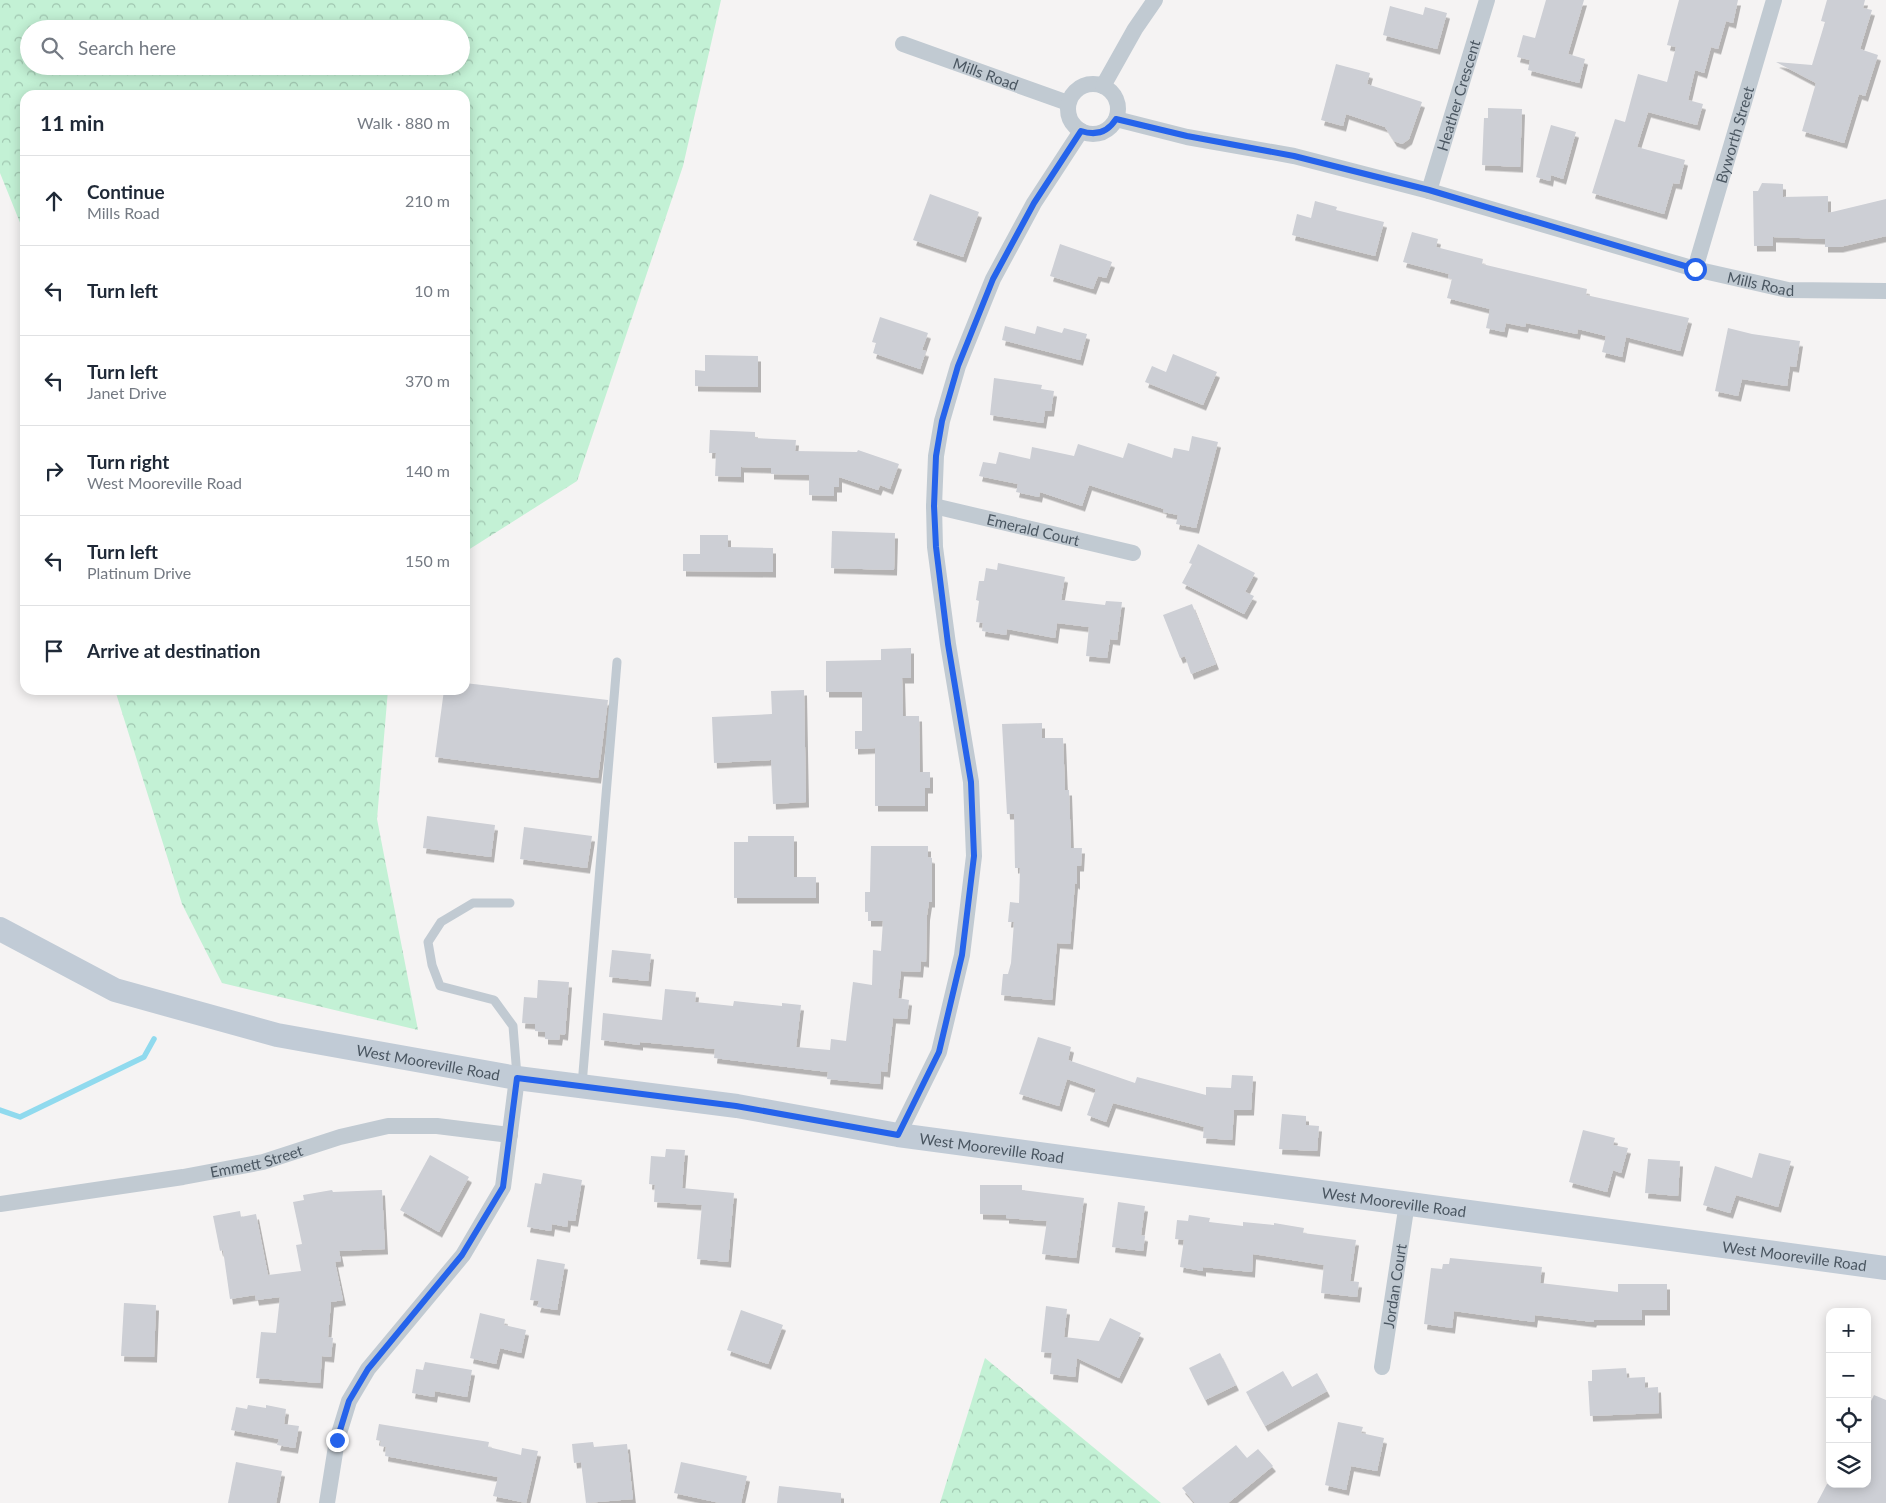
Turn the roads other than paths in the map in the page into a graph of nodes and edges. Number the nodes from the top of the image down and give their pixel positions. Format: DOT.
graph roads {
  1 [pos="1155,0"];
  2 [pos="1487,0"];
  3 [pos="1774,0"];
  4 [pos="903,44"];
  5 [pos="1103,86"];
  6 [pos="1068,103"];
  7 [pos="1116,119"];
  8 [pos="1081,131"];
  9 [pos="1429,190"];
  10 [pos="1695,269"];
  11 [pos="1886,291"];
  12 [pos="934,506"];
  13 [pos="1133,553"];
  14 [pos="617,662"];
  15 [pos="510,903"];
  16 [pos="0,929"];
  17 [pos="517,1078"];
  18 [pos="582,1088"];
  19 [pos="510,1135"];
  20 [pos="898,1135"];
  21 [pos="1407,1203"];
  22 [pos="0,1204"];
  23 [pos="1886,1268"];
  24 [pos="1382,1367"];
  25 [pos="327,1503"];
  1 -- 5 [label="street"];
  2 -- 9 [label="street, Heather Crescent"];
  3 -- 10 [label="street, Byworth Street"];
  4 -- 6 [label="street, Mills Road"];
  5 -- 6 [label="street"];
  5 -- 7 [label="street"];
  6 -- 8 [label="street"];
  7 -- 8 [label="street"];
  7 -- 9 [label="street, Mills Road"];
  8 -- 12 [label="street"];
  9 -- 10 [label="street, Mills Road"];
  10 -- 11 [label="street, Mills Road"];
  12 -- 13 [label="street, Emerald Court"];
  12 -- 20 [label="street"];
  14 -- 18 [label="lane"];
  15 -- 17 [label="lane"];
  16 -- 17 [label="main road, West Mooreville Road"];
  17 -- 18 [label="main road, West Mooreville Road"];
  17 -- 19 [label="street"];
  18 -- 20 [label="main road, West Mooreville Road"];
  19 -- 22 [label="street, Emmett Street"];
  19 -- 25 [label="street"];
  20 -- 21 [label="main road, West Mooreville Road"];
  21 -- 23 [label="main road, West Mooreville Road"];
  21 -- 24 [label="street, Jordan Court"];
}
